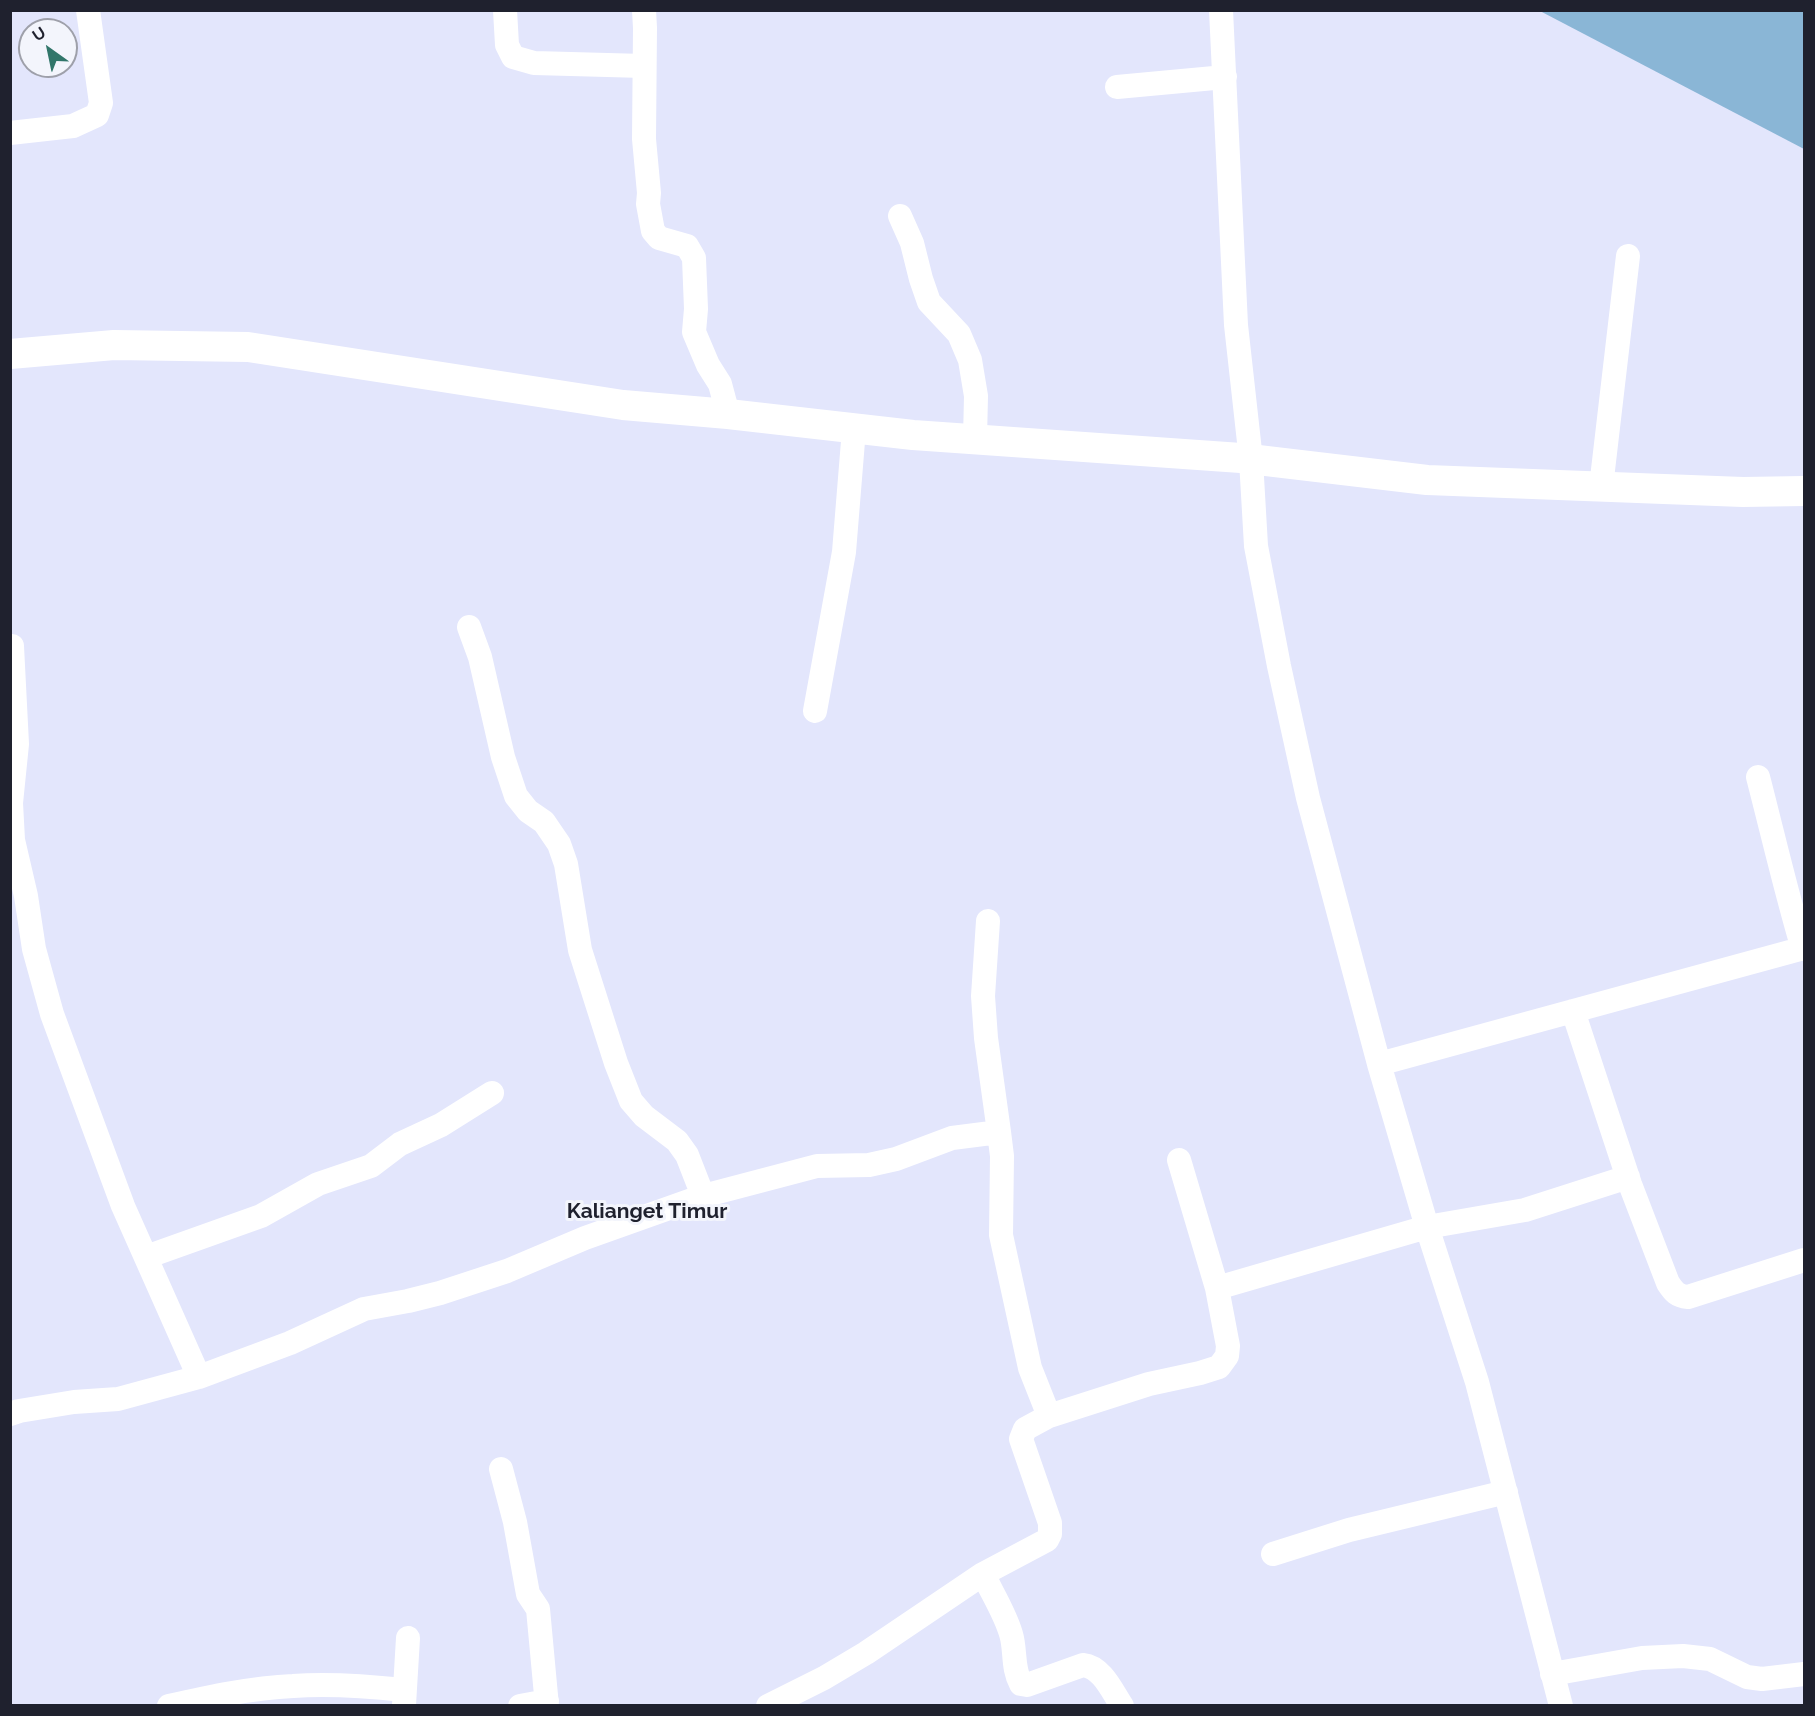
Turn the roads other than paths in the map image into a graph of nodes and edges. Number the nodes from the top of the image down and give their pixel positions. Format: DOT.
graph roads {
  1 [pos="88,10"];
  2 [pos="505,10"];
  3 [pos="644,10"];
  4 [pos="1221,10"];
  5 [pos="644,66"];
  6 [pos="1225,77"];
  7 [pos="1117,87"];
  8 [pos="10,133"];
  9 [pos="900,216"];
  10 [pos="1628,256"];
  11 [pos="10,354"];
  12 [pos="728,414"];
  13 [pos="854,429"];
  14 [pos="975,439"];
  15 [pos="1251,460"];
  16 [pos="1601,487"];
  17 [pos="1804,491"];
  18 [pos="469,627"];
  19 [pos="12,646"];
  20 [pos="815,711"];
  21 [pos="1758,777"];
  22 [pos="18,898"];
  23 [pos="988,921"];
  24 [pos="1804,949"];
  25 [pos="1573,1011"];
  26 [pos="1379,1064"];
  27 [pos="492,1093"];
  28 [pos="999,1132"];
  29 [pos="1179,1160"];
  30 [pos="1628,1177"];
  31 [pos="703,1196"];
  32 [pos="1427,1227"];
  33 [pos="146,1257"];
  34 [pos="1804,1260"];
  35 [pos="1217,1288"];
  36 [pos="199,1377"];
  37 [pos="10,1414"];
  38 [pos="1049,1416"];
  39 [pos="501,1469"];
  40 [pos="1506,1492"];
  41 [pos="1273,1554"];
  42 [pos="983,1574"];
  43 [pos="408,1638"];
  44 [pos="1552,1674"];
  45 [pos="1804,1674"];
  46 [pos="404,1698"];
  47 [pos="547,1703"];
  48 [pos="169,1706"];
  49 [pos="520,1706"];
  50 [pos="768,1706"];
  51 [pos="1122,1706"];
  52 [pos="1561,1706"];
  1 -- 8 [label="street"];
  2 -- 5 [label="street"];
  3 -- 5 [label="street"];
  4 -- 6 [label="street"];
  5 -- 12 [label="street"];
  6 -- 7 [label="street"];
  6 -- 15 [label="street"];
  9 -- 14 [label="street"];
  10 -- 16 [label="street"];
  11 -- 12 [label="main road"];
  12 -- 13 [label="main road"];
  13 -- 14 [label="main road"];
  13 -- 20 [label="street"];
  14 -- 15 [label="main road"];
  15 -- 16 [label="main road"];
  15 -- 26 [label="street"];
  16 -- 17 [label="main road"];
  18 -- 31 [label="street"];
  19 -- 22 [label="street"];
  21 -- 24 [label="street"];
  22 -- 33 [label="street"];
  23 -- 28 [label="street"];
  24 -- 25 [label="street"];
  25 -- 26 [label="street"];
  25 -- 30 [label="street"];
  26 -- 32 [label="street"];
  27 -- 33 [label="street"];
  28 -- 31 [label="street"];
  28 -- 38 [label="street"];
  29 -- 35 [label="street"];
  30 -- 32 [label="street"];
  30 -- 34 [label="street"];
  31 -- 36 [label="street"];
  32 -- 35 [label="street"];
  32 -- 40 [label="street"];
  33 -- 36 [label="street"];
  35 -- 38 [label="street"];
  36 -- 37 [label="street"];
  38 -- 42 [label="street"];
  39 -- 47 [label="street"];
  40 -- 41 [label="street"];
  40 -- 44 [label="street"];
  42 -- 50 [label="street"];
  42 -- 51 [label="street"];
  43 -- 46 [label="street"];
  44 -- 45 [label="street"];
  44 -- 52 [label="street"];
  46 -- 48 [label="street"];
  47 -- 49 [label="street"];
}
